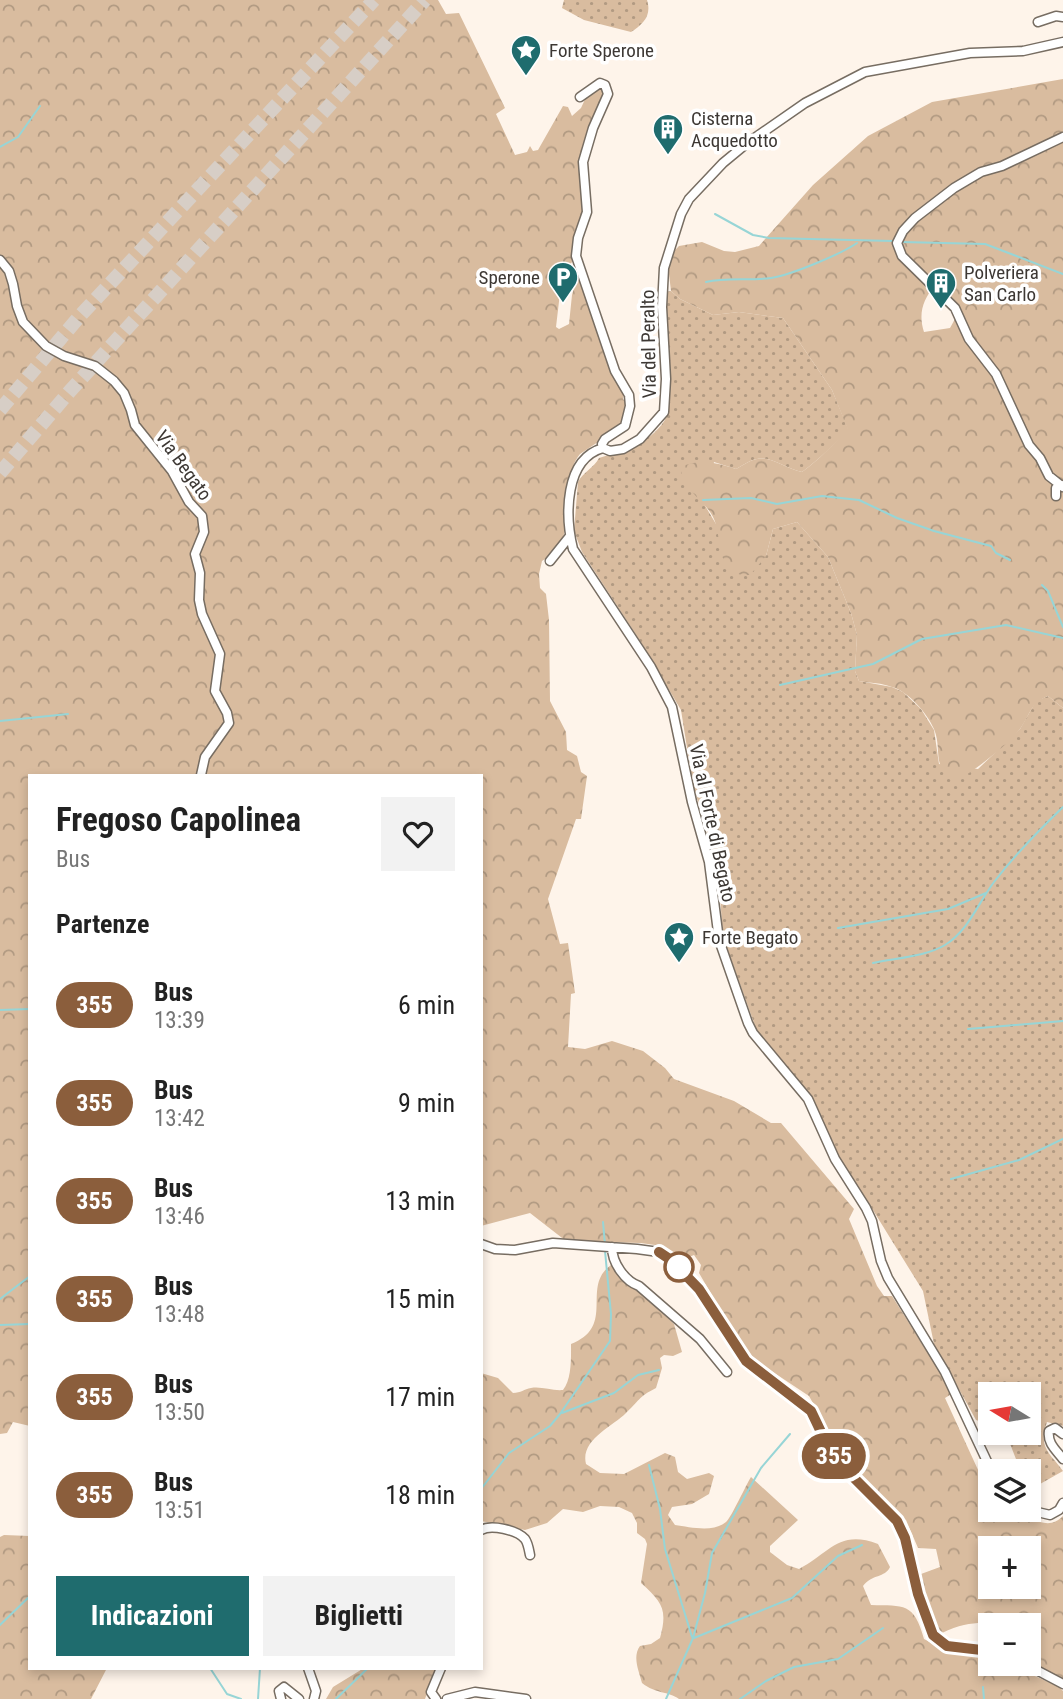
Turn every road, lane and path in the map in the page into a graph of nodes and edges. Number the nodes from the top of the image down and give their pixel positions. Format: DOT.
graph roads {
  1 [pos="1063,18"];
  2 [pos="1038,22"];
  3 [pos="1063,42"];
  4 [pos="580,97"];
  5 [pos="1063,137"];
  6 [pos="0,260"];
  7 [pos="603,448"];
  8 [pos="1062,486"];
  9 [pos="1056,496"];
  10 [pos="570,536"];
  11 [pos="550,562"];
  12 [pos="201,774"];
  13 [pos="483,1245"];
  14 [pos="612,1247"];
  15 [pos="727,1372"];
  16 [pos="1063,1434"];
  17 [pos="986,1459"];
  18 [pos="1063,1459"];
  19 [pos="1063,1503"];
  20 [pos="1041,1513"];
  21 [pos="483,1529"];
  22 [pos="530,1555"];
  23 [pos="978,1650"];
  24 [pos="309,1670"];
  25 [pos="440,1670"];
  26 [pos="1041,1672"];
  27 [pos="1063,1684"];
  28 [pos="281,1699"];
  29 [pos="299,1699"];
  30 [pos="314,1699"];
  31 [pos="436,1699"];
  32 [pos="447,1699"];
  33 [pos="526,1699"];
  1 -- 2 [label="street"];
  3 -- 7 [label="street, Via del Peralto"];
  4 -- 7 [label="street, Via del Peralto"];
  5 -- 8 [label="street"];
  6 -- 12 [label="street, Via Begato"];
  7 -- 10 [label="street, Via al Forte di Begato"];
  8 -- 9 [label="street"];
  10 -- 11 [label="street"];
  10 -- 17 [label="street, Via al Forte di Begato"];
  13 -- 14 [label="street"];
  14 -- 15 [label="street"];
  14 -- 23 [label="street"];
  16 -- 18 [label="street"];
  19 -- 20 [label="street"];
  21 -- 22 [label="street"];
  24 -- 30 [label="street"];
  25 -- 31 [label="street"];
  26 -- 27 [label="street"];
  28 -- 29 [label="street"];
  32 -- 33 [label="street"];
}
